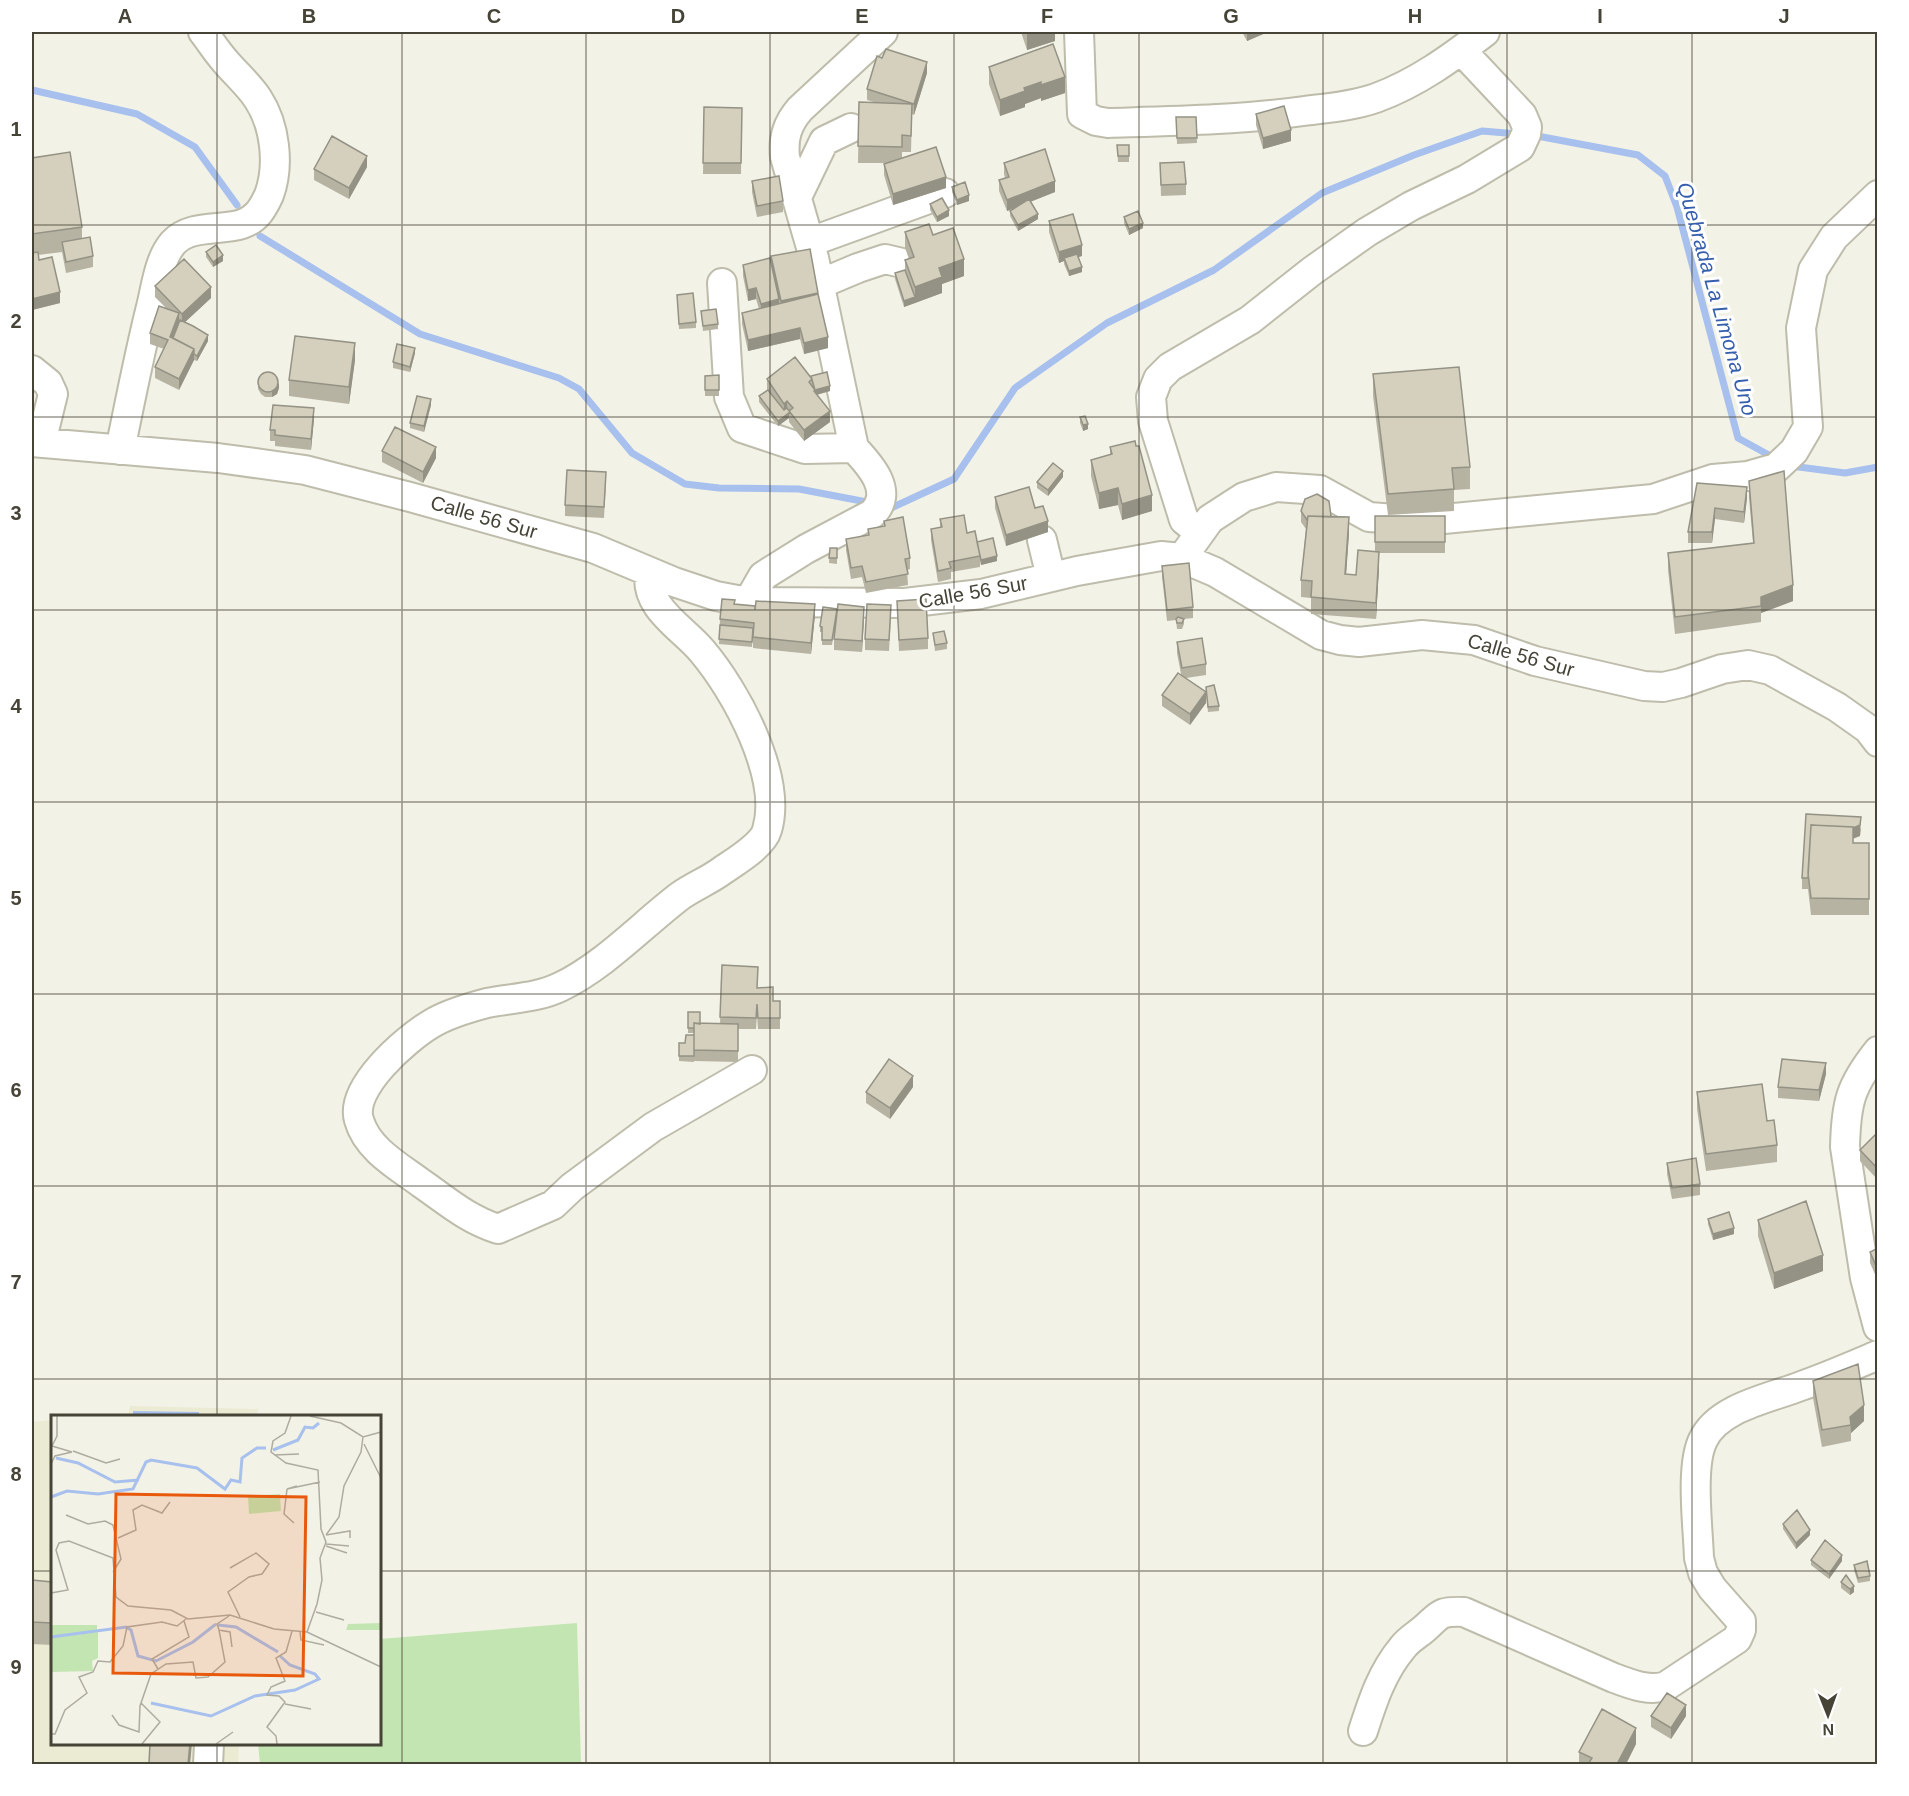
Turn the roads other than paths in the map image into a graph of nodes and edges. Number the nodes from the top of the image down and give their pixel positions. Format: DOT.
graph roads {
  1 [pos="203,32"];
  2 [pos="883,32"];
  3 [pos="1080,32"];
  4 [pos="1485,32"];
  5 [pos="1461,51"];
  6 [pos="851,128"];
  7 [pos="945,193"];
  8 [pos="1878,195"];
  9 [pos="797,197"];
  10 [pos="810,242"];
  11 [pos="902,263"];
  12 [pos="722,284"];
  13 [pos="820,284"];
  14 [pos="32,370"];
  15 [pos="36,443"];
  16 [pos="854,448"];
  17 [pos="120,450"];
  18 [pos="1201,531"];
  19 [pos="1042,540"];
  20 [pos="1182,558"];
  21 [pos="650,572"];
  22 [pos="1051,577"];
  23 [pos="748,602"];
  24 [pos="1878,742"];
  25 [pos="1878,1051"];
  26 [pos="752,1070"];
  27 [pos="1878,1327"];
  28 [pos="1878,1355"];
  29 [pos="1363,1731"];
  30 [pos="209,1745"];
  31 [pos="208,1764"];
  1 -- 17 [label="street"];
  2 -- 9 [label="street"];
  3 -- 5 [label="street"];
  4 -- 5 [label="street"];
  5 -- 18 [label="street"];
  6 -- 9 [label="street"];
  7 -- 10 [label="street"];
  8 -- 18 [label="street"];
  9 -- 10 [label="street"];
  10 -- 13 [label="street"];
  11 -- 13 [label="street"];
  12 -- 16 [label="street"];
  13 -- 16 [label="street"];
  14 -- 15 [label="street"];
  15 -- 17 [label="street, Calle 56 Sur"];
  16 -- 23 [label="street"];
  17 -- 21 [label="street, Calle 56 Sur"];
  18 -- 20 [label="street"];
  19 -- 22 [label="street"];
  20 -- 22 [label="street, Calle 56 Sur"];
  20 -- 24 [label="street, Calle 56 Sur"];
  21 -- 23 [label="street, Calle 56 Sur"];
  21 -- 26 [label="street"];
  22 -- 23 [label="street, Calle 56 Sur"];
  25 -- 27 [label="street"];
  28 -- 29 [label="street"];
  30 -- 31 [label="street"];
}
